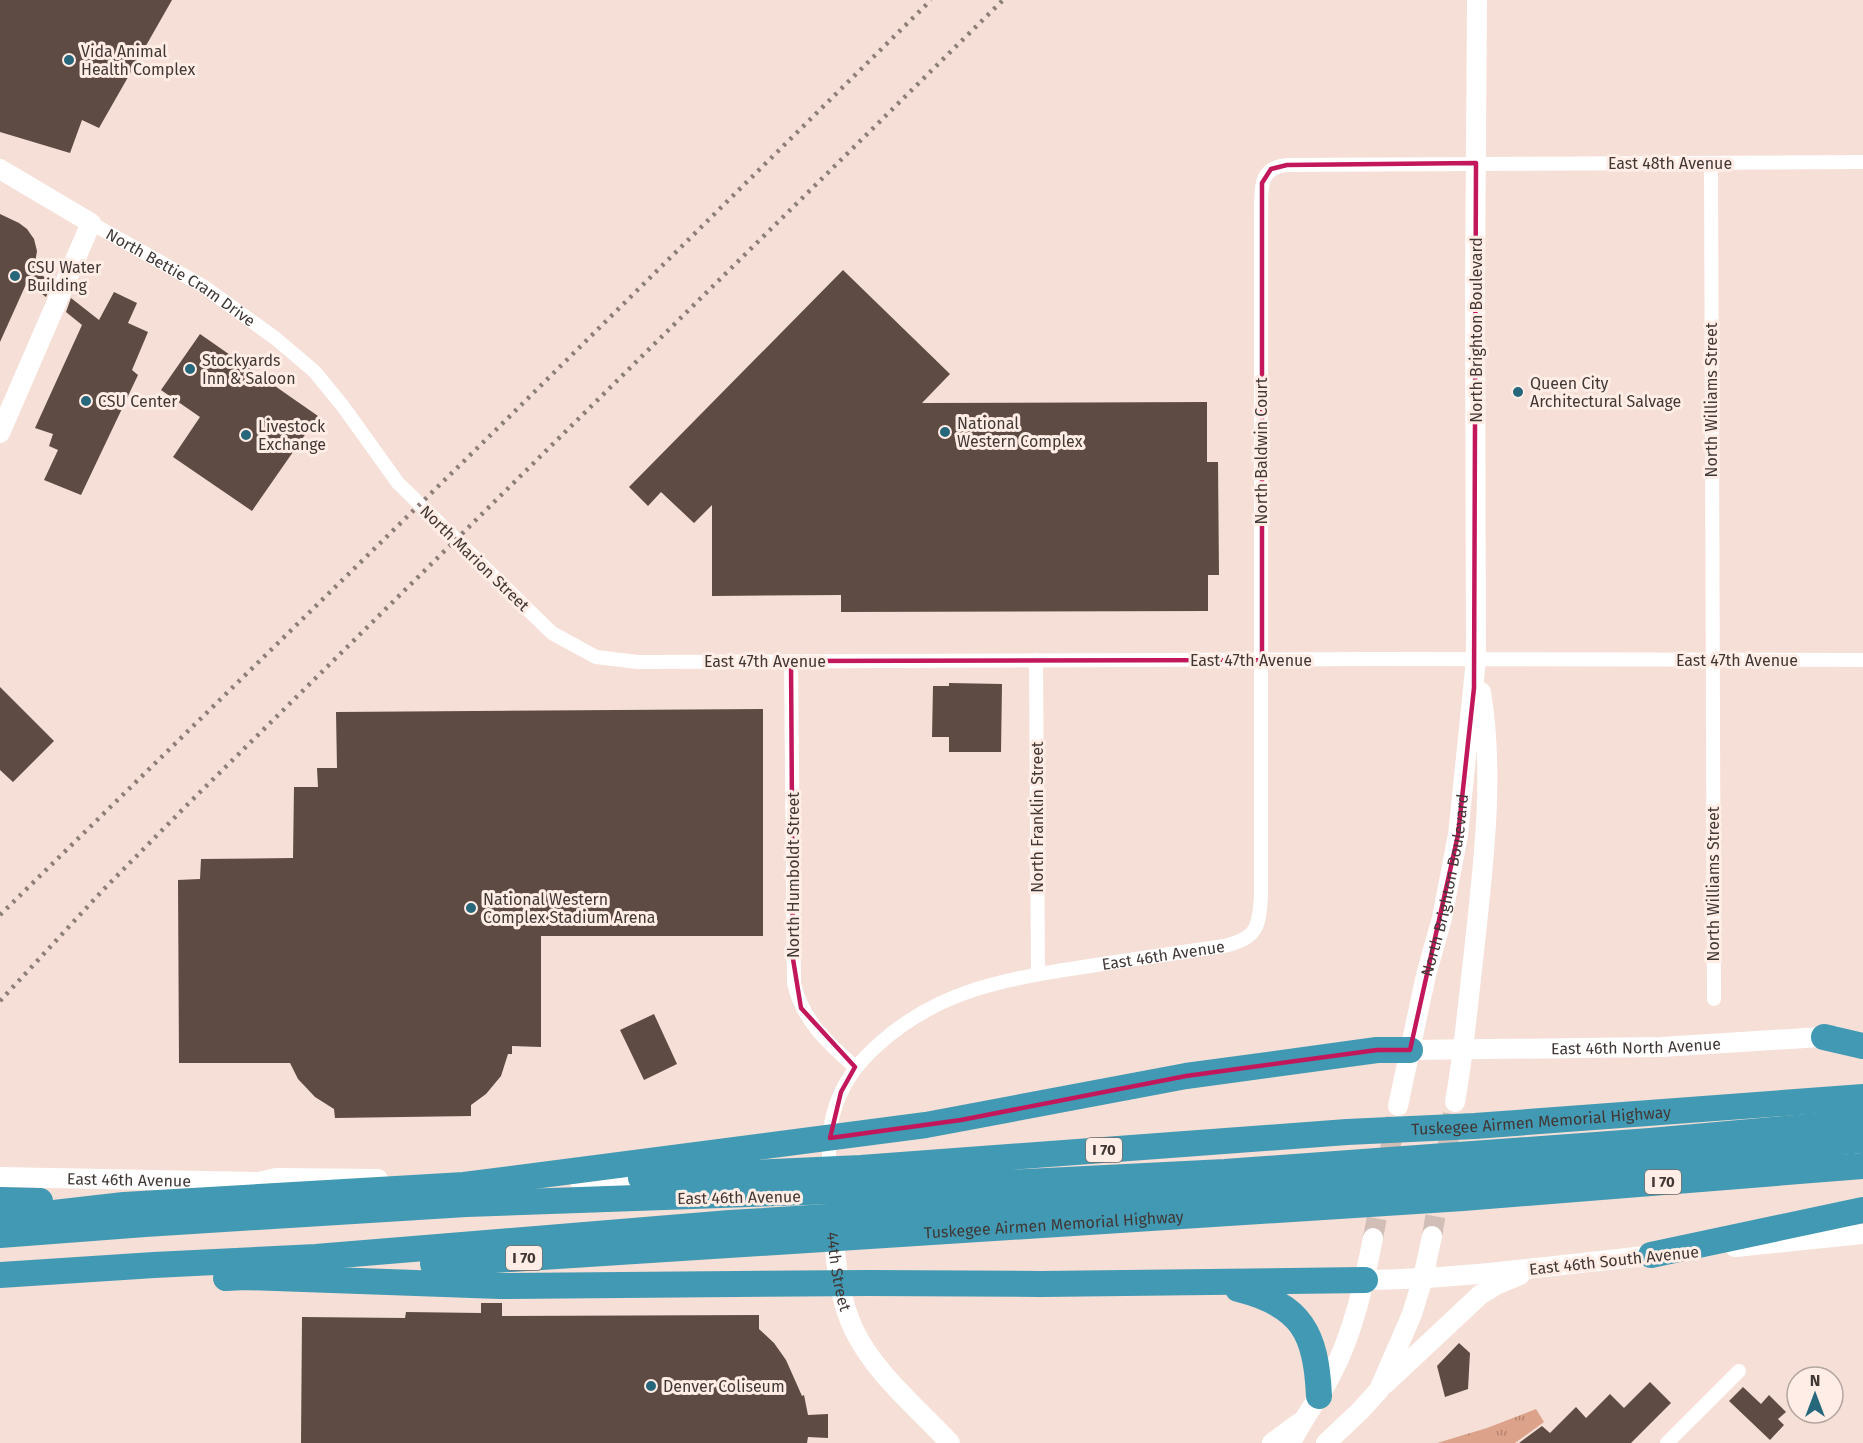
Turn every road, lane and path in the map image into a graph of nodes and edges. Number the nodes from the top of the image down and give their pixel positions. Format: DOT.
graph roads {
  1 [pos="1477,0"];
  2 [pos="1863,162"];
  3 [pos="1476,163"];
  4 [pos="1711,163"];
  5 [pos="0,169"];
  6 [pos="91,223"];
  7 [pos="344,408"];
  8 [pos="0,433"];
  9 [pos="1036,660"];
  10 [pos="1262,660"];
  11 [pos="1476,660"];
  12 [pos="1712,660"];
  13 [pos="1863,660"];
  14 [pos="791,661"];
  15 [pos="639,662"];
  16 [pos="1247,938"];
  17 [pos="1038,974"];
  18 [pos="1714,999"];
  19 [pos="1863,1035"];
  20 [pos="1824,1037"];
  21 [pos="1863,1046"];
  22 [pos="1410,1050"];
  23 [pos="1463,1050"];
  24 [pos="855,1067"];
  25 [pos="1863,1097"];
  26 [pos="1455,1102"];
  27 [pos="1398,1106"];
  28 [pos="1863,1122"];
  29 [pos="1863,1140"];
  30 [pos="1863,1166"];
  31 [pos="1467,1176"];
  32 [pos="0,1177"];
  33 [pos="464,1185"];
  34 [pos="1338,1185"];
  35 [pos="829,1191"];
  36 [pos="0,1200"];
  37 [pos="864,1202"];
  38 [pos="124,1205"];
  39 [pos="1863,1210"];
  40 [pos="0,1219"];
  41 [pos="1863,1234"];
  42 [pos="0,1236"];
  43 [pos="1432,1236"];
  44 [pos="1373,1238"];
  45 [pos="1651,1255"];
  46 [pos="1536,1268"];
  47 [pos="0,1275"];
  48 [pos="244,1277"];
  49 [pos="1423,1278"];
  50 [pos="1365,1280"];
  51 [pos="1212,1282"];
  52 [pos="0,1291"];
  53 [pos="1739,1371"];
  54 [pos="1379,1390"];
  55 [pos="1319,1396"];
  56 [pos="1301,1421"];
  57 [pos="950,1443"];
  58 [pos="1272,1443"];
  59 [pos="1291,1443"];
  60 [pos="1326,1443"];
  61 [pos="1667,1443"];
  1 -- 3 [label="main road, North Brighton Boulevard"];
  2 -- 4 [label="street, East 48th Avenue"];
  3 -- 4 [label="street, East 48th Avenue"];
  3 -- 10 [label="street, North Baldwin Court"];
  3 -- 11 [label="main road, North Brighton Boulevard"];
  4 -- 12 [label="street, North Williams Street"];
  5 -- 6 [label="main road, North Bettie Cram Drive"];
  6 -- 7 [label="street, North Bettie Cram Drive"];
  6 -- 8 [label="main road"];
  7 -- 15 [label="street, North Marion Street"];
  9 -- 10 [label="street, East 47th Avenue"];
  9 -- 14 [label="street, East 47th Avenue"];
  9 -- 17 [label="street, North Franklin Street"];
  10 -- 11 [label="street, East 47th Avenue"];
  10 -- 16 [label="street, North Baldwin Court"];
  11 -- 12 [label="street, East 47th Avenue"];
  11 -- 22 [label="main road, North Brighton Boulevard"];
  11 -- 23 [label="main road, North Brighton Boulevard"];
  12 -- 13 [label="street, East 47th Avenue"];
  12 -- 18 [label="street, North Williams Street"];
  14 -- 15 [label="street, East 47th Avenue"];
  14 -- 24 [label="street, North Humboldt Street"];
  16 -- 17 [label="street, East 46th Avenue"];
  17 -- 24 [label="street, East 46th Avenue"];
  19 -- 20 [label="main road, East 46th North Avenue"];
  20 -- 21 [label="highway"];
  20 -- 23 [label="main road, East 46th North Avenue"];
  22 -- 23 [label="main road, East 46th North Avenue"];
  22 -- 27 [label="main road, North Brighton Boulevard"];
  22 -- 33 [label="highway"];
  23 -- 26 [label="main road, North Brighton Boulevard"];
  24 -- 35 [label="street, 44th Street"];
  25 -- 37 [label="highway, Tuskegee Airmen Memorial Highway / I 70"];
  28 -- 31 [label="highway"];
  29 -- 31 [label="highway"];
  30 -- 31 [label="highway, Tuskegee Airmen Memorial Highway / I 70"];
  31 -- 34 [label="highway, Tuskegee Airmen Memorial Highway / I 70"];
  31 -- 34 [label="highway"];
  32 -- 35 [label="main road, East 46th Avenue"];
  33 -- 37 [label="highway, Tuskegee Airmen Memorial Highway / I 70"];
  33 -- 38 [label="highway, I 70"];
  34 -- 37 [label="highway, Tuskegee Airmen Memorial Highway / I 70"];
  34 -- 37 [label="highway"];
  35 -- 57 [label="main road, 44th Street"];
  36 -- 38 [label="highway"];
  37 -- 42 [label="highway"];
  37 -- 47 [label="highway"];
  37 -- 48 [label="highway, Tuskegee Airmen Memorial Highway / I 70"];
  38 -- 40 [label="highway, I 70"];
  39 -- 45 [label="highway"];
  41 -- 45 [label="main road, East 46th South Avenue"];
  43 -- 49 [label="main road"];
  44 -- 50 [label="main road"];
  45 -- 46 [label="main road, East 46th South Avenue"];
  46 -- 49 [label="main road, East 46th South Avenue"];
  46 -- 54 [label="main road"];
  48 -- 51 [label="highway"];
  48 -- 52 [label="highway, I 70"];
  49 -- 50 [label="main road, East 46th South Avenue"];
  49 -- 54 [label="main road"];
  50 -- 51 [label="highway"];
  50 -- 55 [label="main road"];
  51 -- 55 [label="highway"];
  53 -- 61 [label="street"];
  54 -- 60 [label="main road"];
  55 -- 56 [label="main road"];
  56 -- 58 [label="main road"];
  56 -- 59 [label="main road"];
}
